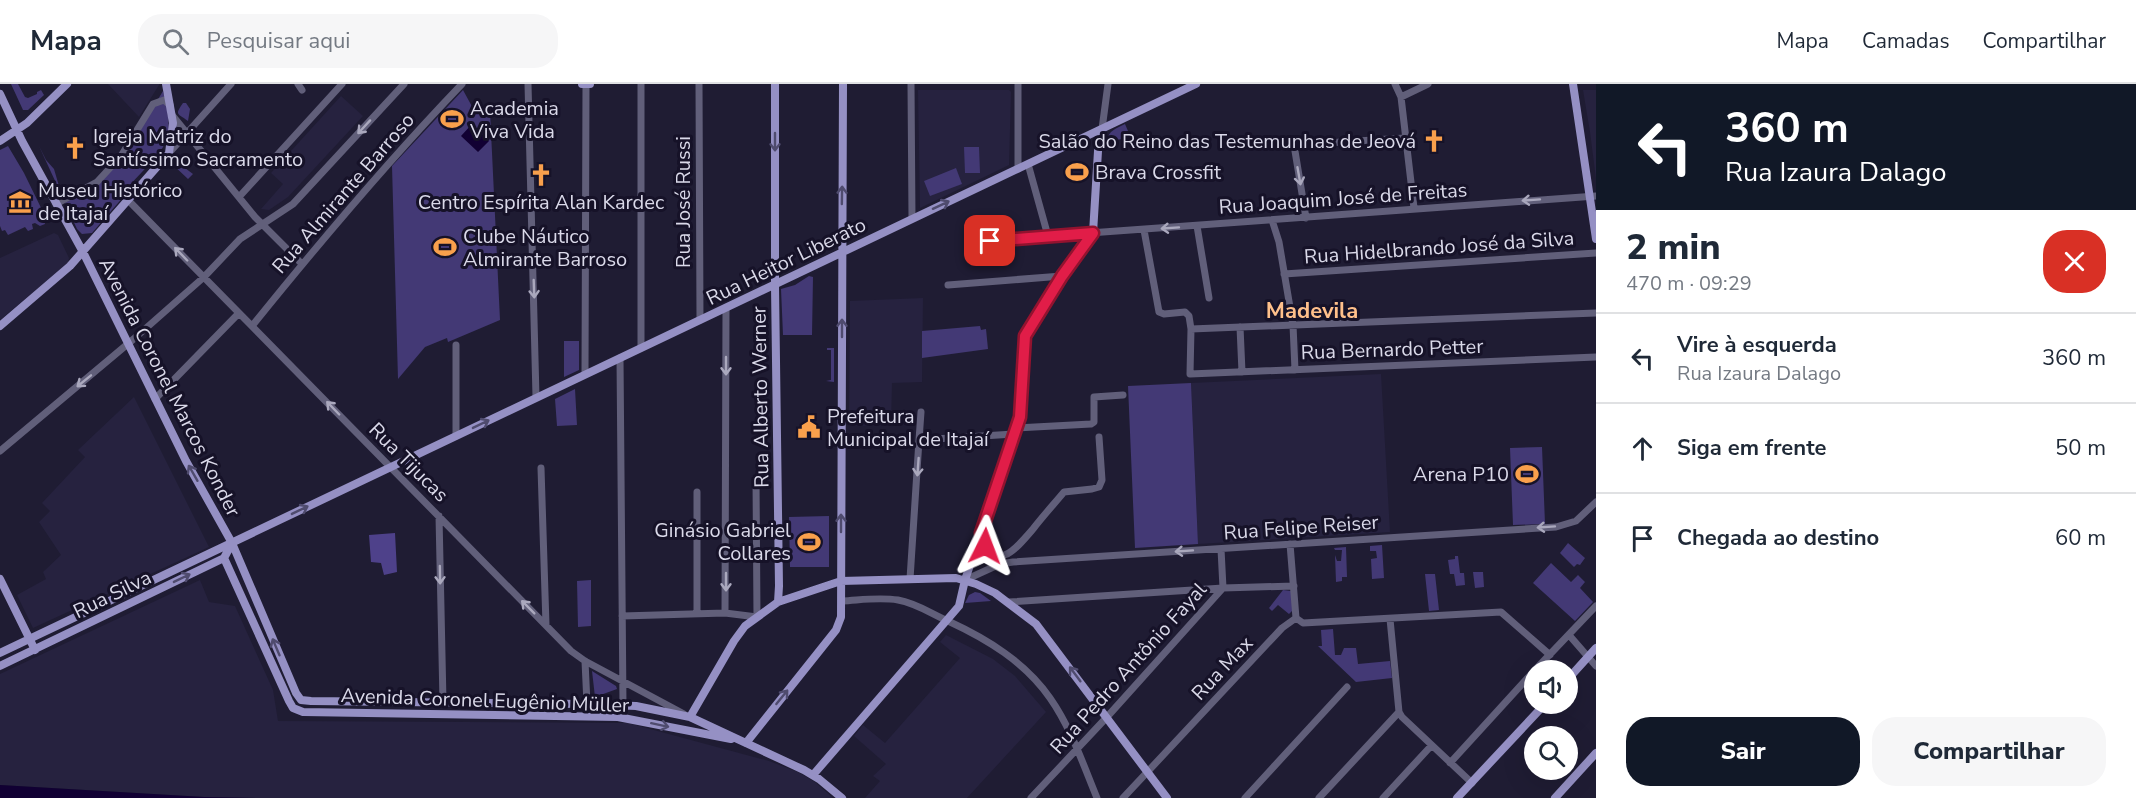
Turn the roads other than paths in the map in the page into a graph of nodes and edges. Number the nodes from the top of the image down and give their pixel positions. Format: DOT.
graph roads {
  1 [pos="67,84"];
  2 [pos="167,84"];
  3 [pos="231,84"];
  4 [pos="342,84"];
  5 [pos="404,84"];
  6 [pos="462,84"];
  7 [pos="528,84"];
  8 [pos="586,84"];
  9 [pos="641,84"];
  10 [pos="699,84"];
  11 [pos="775,84"];
  12 [pos="843,84"];
  13 [pos="911,84"];
  14 [pos="1018,84"];
  15 [pos="1108,84"];
  16 [pos="1196,84"];
  17 [pos="1395,84"];
  18 [pos="1428,84"];
  19 [pos="1573,84"];
  20 [pos="58,87"];
  21 [pos="0,94"];
  22 [pos="1401,97"];
  23 [pos="170,105"];
  24 [pos="172,115"];
  25 [pos="1102,129"];
  26 [pos="18,130"];
  27 [pos="187,133"];
  28 [pos="1405,138"];
  29 [pos="0,141"];
  30 [pos="169,153"];
  31 [pos="1028,164"];
  32 [pos="1018,169"];
  33 [pos="1593,196"];
  34 [pos="238,197"];
  35 [pos="127,200"];
  36 [pos="56,204"];
  37 [pos="1414,208"];
  38 [pos="912,218"];
  39 [pos="1306,218"];
  40 [pos="1272,220"];
  41 [pos="262,224"];
  42 [pos="1197,226"];
  43 [pos="1144,230"];
  44 [pos="1093,233"];
  45 [pos="1048,236"];
  46 [pos="1596,238"];
  47 [pos="990,241"];
  48 [pos="83,252"];
  49 [pos="1596,253"];
  50 [pos="843,254"];
  51 [pos="302,264"];
  52 [pos="1284,274"];
  53 [pos="1062,276"];
  54 [pos="204,278"];
  55 [pos="948,285"];
  56 [pos="775,286"];
  57 [pos="1209,298"];
  58 [pos="726,308"];
  59 [pos="239,313"];
  60 [pos="1596,313"];
  61 [pos="700,320"];
  62 [pos="1293,325"];
  63 [pos="0,326"];
  64 [pos="252,326"];
  65 [pos="1240,327"];
  66 [pos="1191,329"];
  67 [pos="129,344"];
  68 [pos="456,345"];
  69 [pos="641,348"];
  70 [pos="1596,357"];
  71 [pos="620,358"];
  72 [pos="1295,370"];
  73 [pos="1242,372"];
  74 [pos="585,374"];
  75 [pos="1123,395"];
  76 [pos="536,397"];
  77 [pos="155,399"];
  78 [pos="921,412"];
  79 [pos="1015,431"];
  80 [pos="456,436"];
  81 [pos="1099,437"];
  82 [pos="919,440"];
  83 [pos="0,451"];
  84 [pos="390,467"];
  85 [pos="541,468"];
  86 [pos="756,478"];
  87 [pos="697,492"];
  88 [pos="1596,502"];
  89 [pos="439,516"];
  90 [pos="981,533"];
  91 [pos="232,543"];
  92 [pos="1290,544"];
  93 [pos="1221,549"];
  94 [pos="975,550"];
  95 [pos="1012,553"];
  96 [pos="224,558"];
  97 [pos="1013,562"];
  98 [pos="1000,564"];
  99 [pos="0,579"];
  100 [pos="910,579"];
  101 [pos="965,580"];
  102 [pos="841,581"];
  103 [pos="1294,586"];
  104 [pos="1224,588"];
  105 [pos="842,601"];
  106 [pos="778,602"];
  107 [pos="1009,602"];
  108 [pos="1596,606"];
  109 [pos="725,613"];
  110 [pos="697,614"];
  111 [pos="622,616"];
  112 [pos="757,617"];
  113 [pos="1296,618"];
  114 [pos="1390,619"];
  115 [pos="947,621"];
  116 [pos="546,625"];
  117 [pos="1569,635"];
  118 [pos="30,639"];
  119 [pos="1596,648"];
  120 [pos="35,650"];
  121 [pos="0,653"];
  122 [pos="1550,655"];
  123 [pos="1589,656"];
  124 [pos="1545,660"];
  125 [pos="585,661"];
  126 [pos="0,666"];
  127 [pos="1596,666"];
  128 [pos="1578,668"];
  129 [pos="623,681"];
  130 [pos="1524,683"];
  131 [pos="1347,687"];
  132 [pos="301,700"];
  133 [pos="442,702"];
  134 [pos="587,704"];
  135 [pos="623,705"];
  136 [pos="1399,712"];
  137 [pos="1536,714"];
  138 [pos="690,717"];
  139 [pos="1107,717"];
  140 [pos="746,742"];
  141 [pos="1431,746"];
  142 [pos="1077,749"];
  143 [pos="1596,753"];
  144 [pos="1450,763"];
  145 [pos="1147,772"];
  146 [pos="813,775"];
  147 [pos="1472,783"];
  148 [pos="842,798"];
  149 [pos="1030,798"];
  150 [pos="1097,798"];
  151 [pos="1123,798"];
  152 [pos="1167,798"];
  153 [pos="1245,798"];
  154 [pos="1319,798"];
  155 [pos="1383,798"];
  156 [pos="1457,798"];
  157 [pos="1555,798"];
  1 -- 20 [label="main road"];
  2 -- 23 [label="main road"];
  3 -- 27 [label="street"];
  4 -- 34 [label="street"];
  5 -- 41 [label="street, one-way"];
  6 -- 51 [label="street, Rua Almirante Barroso"];
  7 -- 76 [label="street, one-way"];
  8 -- 74 [label="street"];
  9 -- 69 [label="street"];
  10 -- 61 [label="street, Rua José Russi"];
  11 -- 56 [label="main road, Rua Alberto Werner, one-way"];
  50 -- 12 [label="main road, one-way"];
  13 -- 38 [label="street"];
  14 -- 32 [label="street"];
  15 -- 25 [label="street"];
  16 -- 25 [label="main road, Rua Heitor Liberato"];
  17 -- 22 [label="street"];
  18 -- 22 [label="street"];
  19 -- 33 [label="main road"];
  20 -- 26 [label="main road"];
  21 -- 26 [label="main road, Avenida Coronel Marcos Konder"];
  22 -- 28 [label="street"];
  23 -- 24 [label="main road"];
  23 -- 36 [label="street"];
  24 -- 27 [label="street"];
  24 -- 30 [label="main road"];
  25 -- 31 [label="main road, Rua Heitor Liberato"];
  25 -- 44 [label="main road"];
  26 -- 29 [label="main road"];
  26 -- 36 [label="main road, Avenida Coronel Marcos Konder"];
  27 -- 30 [label="street"];
  27 -- 34 [label="street"];
  28 -- 37 [label="street"];
  28 -- 39 [label="street, one-way"];
  30 -- 35 [label="main road"];
  31 -- 32 [label="main road, Rua Heitor Liberato"];
  31 -- 45 [label="street"];
  38 -- 32 [label="main road, Rua Heitor Liberato, one-way"];
  33 -- 37 [label="street, Rua Joaquim José de Freitas, one-way"];
  33 -- 46 [label="main road"];
  34 -- 41 [label="street"];
  35 -- 48 [label="main road"];
  54 -- 35 [label="street, Rua Tijucas, one-way"];
  36 -- 48 [label="main road, Avenida Coronel Marcos Konder"];
  37 -- 39 [label="street, Rua Joaquim José de Freitas"];
  38 -- 50 [label="main road, Rua Heitor Liberato"];
  39 -- 40 [label="street, Rua Joaquim José de Freitas"];
  40 -- 42 [label="street, Rua Joaquim José de Freitas"];
  40 -- 52 [label="street"];
  41 -- 51 [label="street"];
  41 -- 54 [label="street"];
  42 -- 43 [label="street, Rua Joaquim José de Freitas, one-way"];
  42 -- 57 [label="street"];
  43 -- 44 [label="street, Rua Joaquim José de Freitas"];
  43 -- 66 [label="street"];
  44 -- 45 [label="street, Rua Joaquim José de Freitas"];
  44 -- 53 [label="main road"];
  45 -- 47 [label="street, Rua Joaquim José de Freitas"];
  48 -- 63 [label="main road"];
  48 -- 67 [label="main road, Avenida Coronel Marcos Konder"];
  49 -- 52 [label="street, Rua Hidelbrando José da Silva"];
  50 -- 56 [label="main road, Rua Heitor Liberato"];
  102 -- 50 [label="main road, one-way"];
  51 -- 64 [label="street, Rua Almirante Barroso"];
  52 -- 62 [label="street"];
  53 -- 55 [label="street"];
  53 -- 79 [label="main road"];
  54 -- 59 [label="street, Rua Tijucas"];
  54 -- 67 [label="street"];
  56 -- 58 [label="main road, Rua Heitor Liberato"];
  56 -- 106 [label="main road, Rua Alberto Werner"];
  58 -- 61 [label="main road, Rua Heitor Liberato"];
  58 -- 109 [label="street, one-way"];
  59 -- 64 [label="street, Rua Tijucas"];
  59 -- 77 [label="street"];
  60 -- 62 [label="street"];
  61 -- 69 [label="main road, Rua Heitor Liberato"];
  62 -- 65 [label="street"];
  62 -- 72 [label="street"];
  84 -- 64 [label="street, Rua Tijucas, one-way"];
  65 -- 66 [label="street"];
  65 -- 73 [label="street"];
  66 -- 73 [label="street, Rua Bernardo Petter"];
  67 -- 77 [label="main road, Avenida Coronel Marcos Konder"];
  67 -- 83 [label="street, one-way"];
  68 -- 80 [label="street"];
  69 -- 71 [label="main road, Rua Heitor Liberato"];
  70 -- 72 [label="street, Rua Bernardo Petter"];
  71 -- 74 [label="main road, Rua Heitor Liberato"];
  71 -- 111 [label="street"];
  72 -- 73 [label="street, Rua Bernardo Petter"];
  74 -- 76 [label="main road, Rua Heitor Liberato"];
  75 -- 79 [label="street"];
  80 -- 76 [label="main road, Rua Heitor Liberato, one-way"];
  91 -- 77 [label="main road, Avenida Coronel Marcos Konder, one-way"];
  78 -- 82 [label="street"];
  79 -- 82 [label="street"];
  79 -- 90 [label="main road"];
  80 -- 84 [label="main road, Rua Heitor Liberato"];
  81 -- 95 [label="street"];
  82 -- 100 [label="street, one-way"];
  84 -- 89 [label="street, Rua Tijucas"];
  91 -- 84 [label="main road, Rua Silva, one-way"];
  85 -- 116 [label="street"];
  86 -- 112 [label="street"];
  87 -- 110 [label="street"];
  88 -- 92 [label="street, Rua Felipe Reiser, one-way"];
  116 -- 89 [label="street, Rua Tijucas, one-way"];
  89 -- 133 [label="street, one-way"];
  90 -- 94 [label="main road"];
  90 -- 95 [label="street"];
  91 -- 96 [label="main road"];
  91 -- 118 [label="main road, Rua Silva"];
  132 -- 91 [label="main road, Avenida Coronel Marcos Konder, one-way"];
  92 -- 93 [label="street, Rua Felipe Reiser"];
  92 -- 103 [label="street"];
  93 -- 97 [label="street, Rua Felipe Reiser, one-way"];
  93 -- 104 [label="street, Rua Pedro Antônio Fayal"];
  94 -- 98 [label="street"];
  94 -- 101 [label="main road"];
  95 -- 97 [label="street"];
  120 -- 96 [label="main road, Rua Silva, one-way"];
  96 -- 140 [label="main road, Avenida Coronel Eugênio Müller, one-way"];
  97 -- 98 [label="street, Rua Felipe Reiser"];
  98 -- 101 [label="street, Rua Felipe Reiser"];
  99 -- 118 [label="main road"];
  100 -- 101 [label="main road"];
  100 -- 102 [label="main road"];
  101 -- 107 [label="main road"];
  101 -- 115 [label="main road"];
  102 -- 105 [label="main road"];
  102 -- 106 [label="main road"];
  103 -- 104 [label="street"];
  103 -- 113 [label="street"];
  104 -- 107 [label="street"];
  104 -- 139 [label="street, Rua Pedro Antônio Fayal"];
  105 -- 115 [label="street"];
  140 -- 105 [label="main road, one-way"];
  106 -- 112 [label="main road"];
  139 -- 107 [label="main road, one-way"];
  108 -- 117 [label="street"];
  109 -- 110 [label="street"];
  109 -- 112 [label="street"];
  110 -- 111 [label="street"];
  111 -- 129 [label="street"];
  112 -- 138 [label="main road"];
  113 -- 114 [label="street"];
  113 -- 145 [label="street, Rua Max"];
  114 -- 122 [label="street"];
  114 -- 136 [label="street"];
  115 -- 142 [label="street"];
  115 -- 146 [label="main road"];
  116 -- 125 [label="street, Rua Tijucas"];
  117 -- 122 [label="street"];
  117 -- 123 [label="street"];
  118 -- 120 [label="main road"];
  118 -- 121 [label="main road, Rua Silva"];
  119 -- 123 [label="main road"];
  120 -- 126 [label="main road, Rua Silva"];
  122 -- 124 [label="street"];
  123 -- 127 [label="street"];
  123 -- 128 [label="main road"];
  125 -- 129 [label="street, Rua Tijucas"];
  125 -- 134 [label="street"];
  129 -- 135 [label="street"];
  129 -- 138 [label="street, Rua Tijucas"];
  130 -- 144 [label="street"];
  131 -- 153 [label="street"];
  132 -- 133 [label="main road, Avenida Coronel Eugênio Müller"];
  133 -- 134 [label="main road, Avenida Coronel Eugênio Müller"];
  134 -- 135 [label="main road, Avenida Coronel Eugênio Müller"];
  135 -- 138 [label="main road, Avenida Coronel Eugênio Müller"];
  136 -- 141 [label="street"];
  136 -- 154 [label="street"];
  137 -- 147 [label="main road"];
  138 -- 140 [label="main road, Avenida Coronel Eugênio Müller"];
  139 -- 142 [label="street, Rua Pedro Antônio Fayal"];
  139 -- 145 [label="main road"];
  140 -- 146 [label="main road"];
  141 -- 144 [label="street"];
  141 -- 155 [label="street"];
  142 -- 149 [label="street, Rua Pedro Antônio Fayal"];
  142 -- 150 [label="street"];
  143 -- 157 [label="main road"];
  144 -- 147 [label="street"];
  145 -- 151 [label="street, Rua Max"];
  145 -- 152 [label="main road"];
  146 -- 148 [label="main road"];
  147 -- 156 [label="main road"];
}
